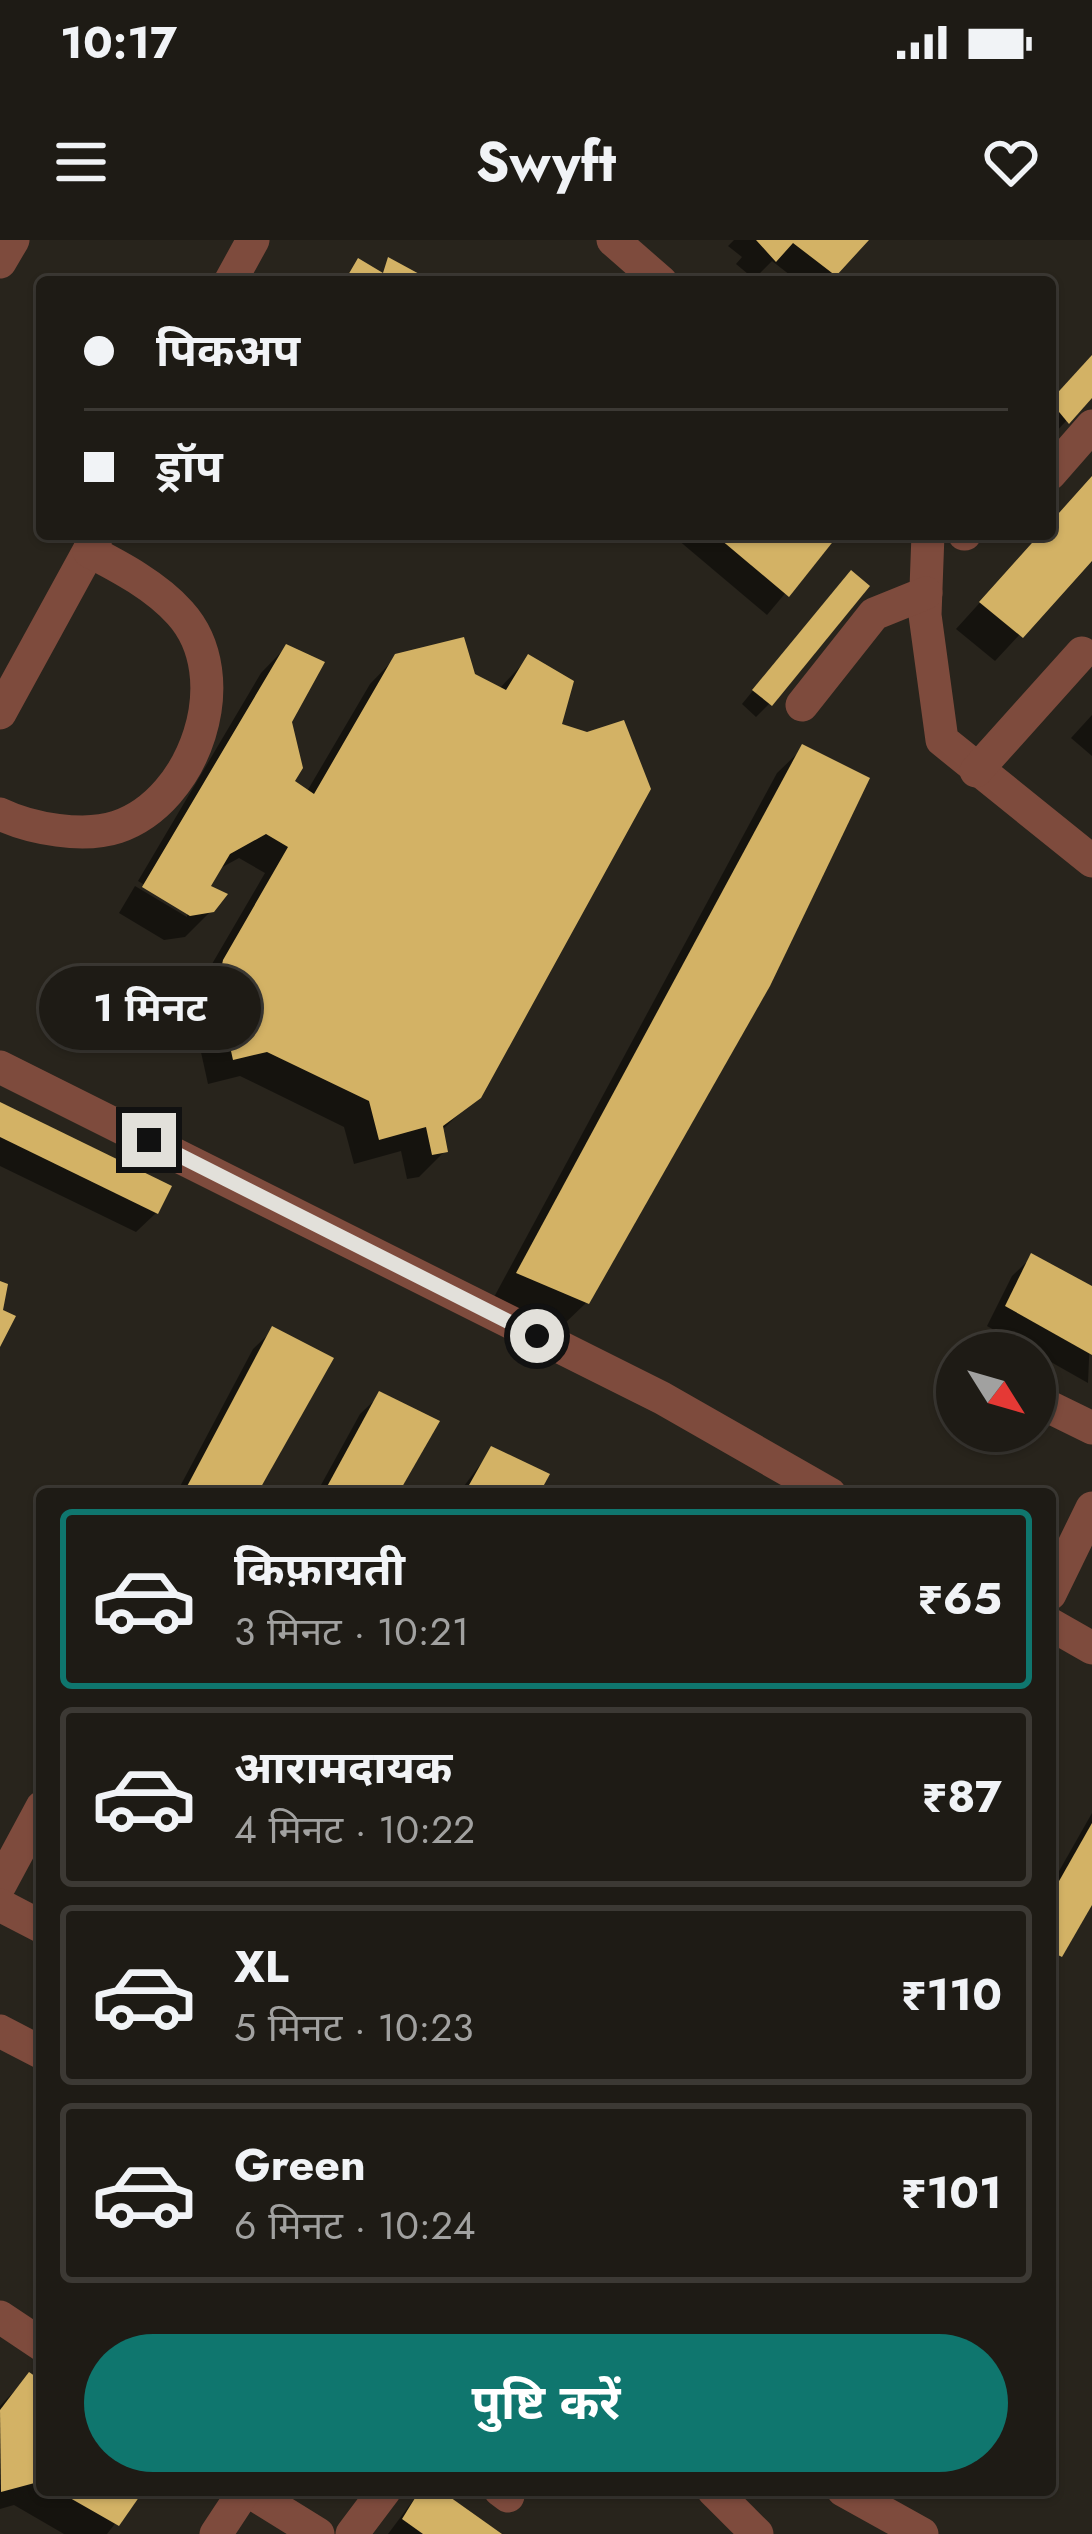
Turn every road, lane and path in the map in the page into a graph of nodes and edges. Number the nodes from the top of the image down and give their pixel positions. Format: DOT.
graph roads {
  1 [pos="13,240"];
  2 [pos="253,240"];
  3 [pos="613,240"];
  4 [pos="0,262"];
  5 [pos="233,276"];
  6 [pos="654,276"];
  7 [pos="1092,426"];
  8 [pos="1056,467"];
  9 [pos="928,540"];
  10 [pos="93,542"];
  11 [pos="926,593"];
  12 [pos="1082,653"];
  13 [pos="3,700"];
  14 [pos="802,705"];
  15 [pos="976,771"];
  16 [pos="0,814"];
  17 [pos="1092,861"];
  18 [pos="0,1067"];
  19 [pos="1056,1410"];
  20 [pos="1092,1428"];
  21 [pos="820,1488"];
  22 [pos="1092,1508"];
  23 [pos="1056,1582"];
  24 [pos="1056,1627"];
  25 [pos="1092,1648"];
  26 [pos="36,1818"];
  27 [pos="0,1885"];
  28 [pos="0,1905"];
  29 [pos="36,1924"];
  30 [pos="0,2031"];
  31 [pos="36,2050"];
  32 [pos="0,2317"];
  33 [pos="36,2341"];
  34 [pos="242,2496"];
  35 [pos="256,2496"];
  36 [pos="380,2496"];
  37 [pos="718,2496"];
  38 [pos="854,2496"];
  39 [pos="216,2534"];
  40 [pos="318,2534"];
  41 [pos="352,2534"];
  42 [pos="757,2534"];
  43 [pos="922,2534"];
  1 -- 4 [label="street"];
  2 -- 5 [label="street"];
  3 -- 6 [label="street"];
  7 -- 8 [label="street"];
  9 -- 11 [label="street"];
  10 -- 13 [label="street"];
  10 -- 16 [label="street"];
  11 -- 14 [label="street"];
  11 -- 15 [label="street"];
  12 -- 15 [label="street"];
  15 -- 17 [label="street"];
  18 -- 21 [label="street"];
  19 -- 20 [label="street"];
  22 -- 23 [label="street"];
  24 -- 25 [label="street"];
  26 -- 27 [label="street"];
  28 -- 29 [label="street"];
  30 -- 31 [label="street"];
  32 -- 33 [label="street"];
  34 -- 39 [label="street"];
  35 -- 40 [label="street"];
  36 -- 41 [label="street"];
  37 -- 42 [label="street"];
  38 -- 43 [label="street"];
}
